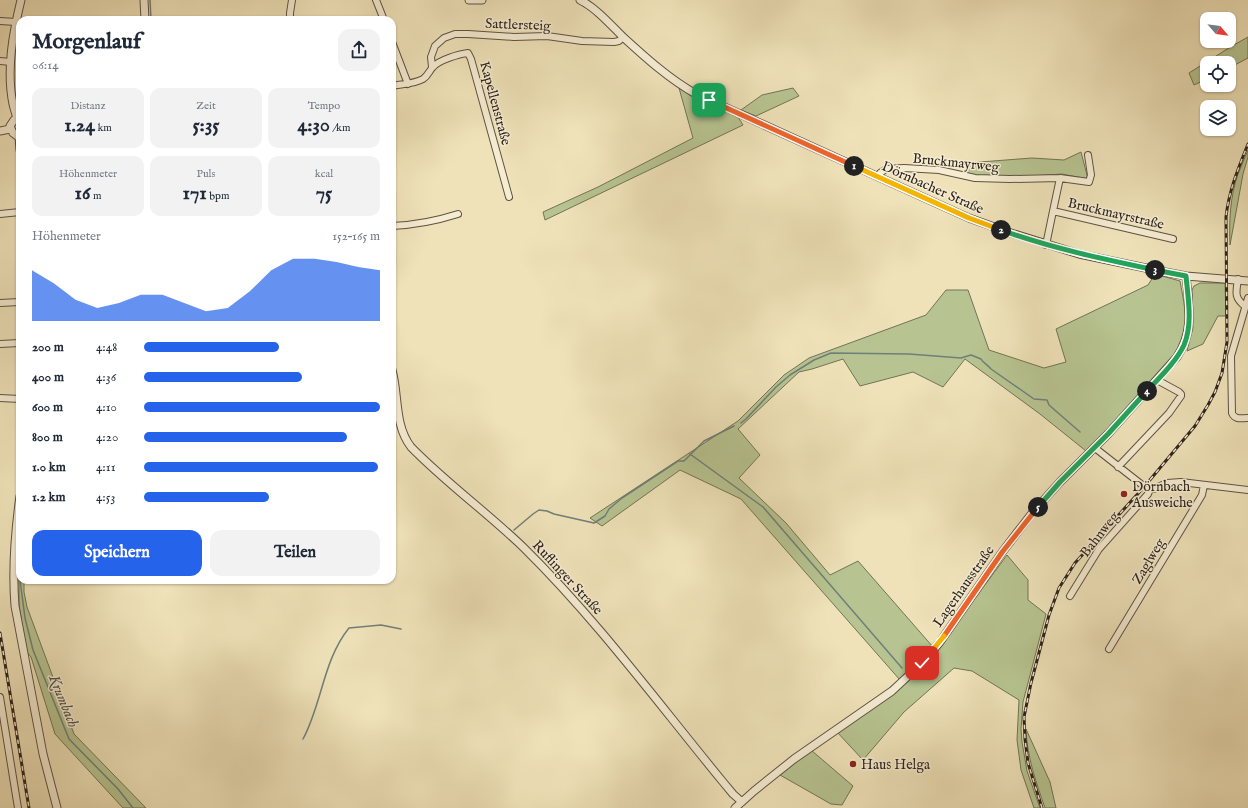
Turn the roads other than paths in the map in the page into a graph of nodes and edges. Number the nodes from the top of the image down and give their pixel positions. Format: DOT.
graph roads {
  1 [pos="21,0"];
  2 [pos="144,0"];
  3 [pos="292,0"];
  4 [pos="376,0"];
  5 [pos="469,0"];
  6 [pos="482,0"];
  7 [pos="580,0"];
  8 [pos="17,16"];
  9 [pos="145,16"];
  10 [pos="290,16"];
  11 [pos="382,16"];
  12 [pos="0,21"];
  13 [pos="16,22"];
  14 [pos="623,37"];
  15 [pos="396,52"];
  16 [pos="0,61"];
  17 [pos="11,62"];
  18 [pos="432,67"];
  19 [pos="408,84"];
  20 [pos="396,86"];
  21 [pos="16,111"];
  22 [pos="16,120"];
  23 [pos="10,129"];
  24 [pos="0,131"];
  25 [pos="16,134"];
  26 [pos="1088,155"];
  27 [pos="878,177"];
  28 [pos="1060,178"];
  29 [pos="509,197"];
  30 [pos="1053,211"];
  31 [pos="16,212"];
  32 [pos="0,214"];
  33 [pos="458,214"];
  34 [pos="396,226"];
  35 [pos="1173,239"];
  36 [pos="1046,245"];
  37 [pos="1186,276"];
  38 [pos="1238,279"];
  39 [pos="1248,281"];
  40 [pos="1248,298"];
  41 [pos="16,302"];
  42 [pos="0,303"];
  43 [pos="1245,306"];
  44 [pos="16,343"];
  45 [pos="0,344"];
  46 [pos="1157,380"];
  47 [pos="396,386"];
  48 [pos="0,398"];
  49 [pos="16,399"];
  50 [pos="1247,418"];
  51 [pos="1094,448"];
  52 [pos="1118,467"];
  53 [pos="1204,485"];
  54 [pos="1150,489"];
  55 [pos="1248,490"];
  56 [pos="16,541"];
  57 [pos="1070,596"];
  58 [pos="1109,649"];
  59 [pos="0,697"];
  60 [pos="742,802"];
  61 [pos="18,808"];
  62 [pos="57,808"];
  63 [pos="735,808"];
  1 -- 8 [label="street"];
  2 -- 9 [label="street"];
  3 -- 10 [label="street"];
  4 -- 11 [label="street"];
  5 -- 6 [label="street"];
  7 -- 14 [label="street, Dörnbacher Straße"];
  12 -- 13 [label="street"];
  13 -- 17 [label="street"];
  14 -- 18 [label="street, Sattlersteig"];
  14 -- 27 [label="street, Dörnbacher Straße"];
  15 -- 19 [label="street"];
  16 -- 17 [label="street"];
  17 -- 21 [label="street"];
  18 -- 19 [label="street, Kapellenstraße"];
  18 -- 29 [label="street, Kapellenstraße"];
  19 -- 20 [label="street, Kapellenstraße"];
  22 -- 23 [label="street"];
  23 -- 24 [label="street"];
  23 -- 25 [label="street"];
  26 -- 28 [label="street, Bruckmayrstraße"];
  27 -- 28 [label="street, Bruckmayrweg"];
  27 -- 36 [label="street, Dörnbacher Straße"];
  28 -- 30 [label="street, Bruckmayrstraße"];
  30 -- 35 [label="street, Bruckmayrstraße"];
  30 -- 36 [label="street, Bruckmayrstraße"];
  31 -- 32 [label="street"];
  33 -- 34 [label="street"];
  36 -- 37 [label="street, Dörnbacher Straße"];
  37 -- 38 [label="street, Dörnbacher Straße"];
  37 -- 46 [label="street, Lagerhausstraße"];
  38 -- 39 [label="street, Dörnbacher Straße"];
  38 -- 43 [label="street"];
  40 -- 43 [label="street"];
  41 -- 42 [label="street"];
  43 -- 50 [label="street"];
  44 -- 45 [label="street"];
  46 -- 51 [label="street, Lagerhausstraße"];
  46 -- 52 [label="street"];
  47 -- 60 [label="street, Ruflinger Straße"];
  48 -- 49 [label="street"];
  51 -- 52 [label="street"];
  51 -- 60 [label="street, Lagerhausstraße"];
  52 -- 54 [label="street"];
  53 -- 54 [label="street"];
  53 -- 55 [label="street"];
  53 -- 58 [label="street, Zaglweg"];
  54 -- 57 [label="street, Bahnweg"];
  56 -- 62 [label="street"];
  59 -- 61 [label="street"];
  60 -- 63 [label="street, Lagerhausstraße"];
}
